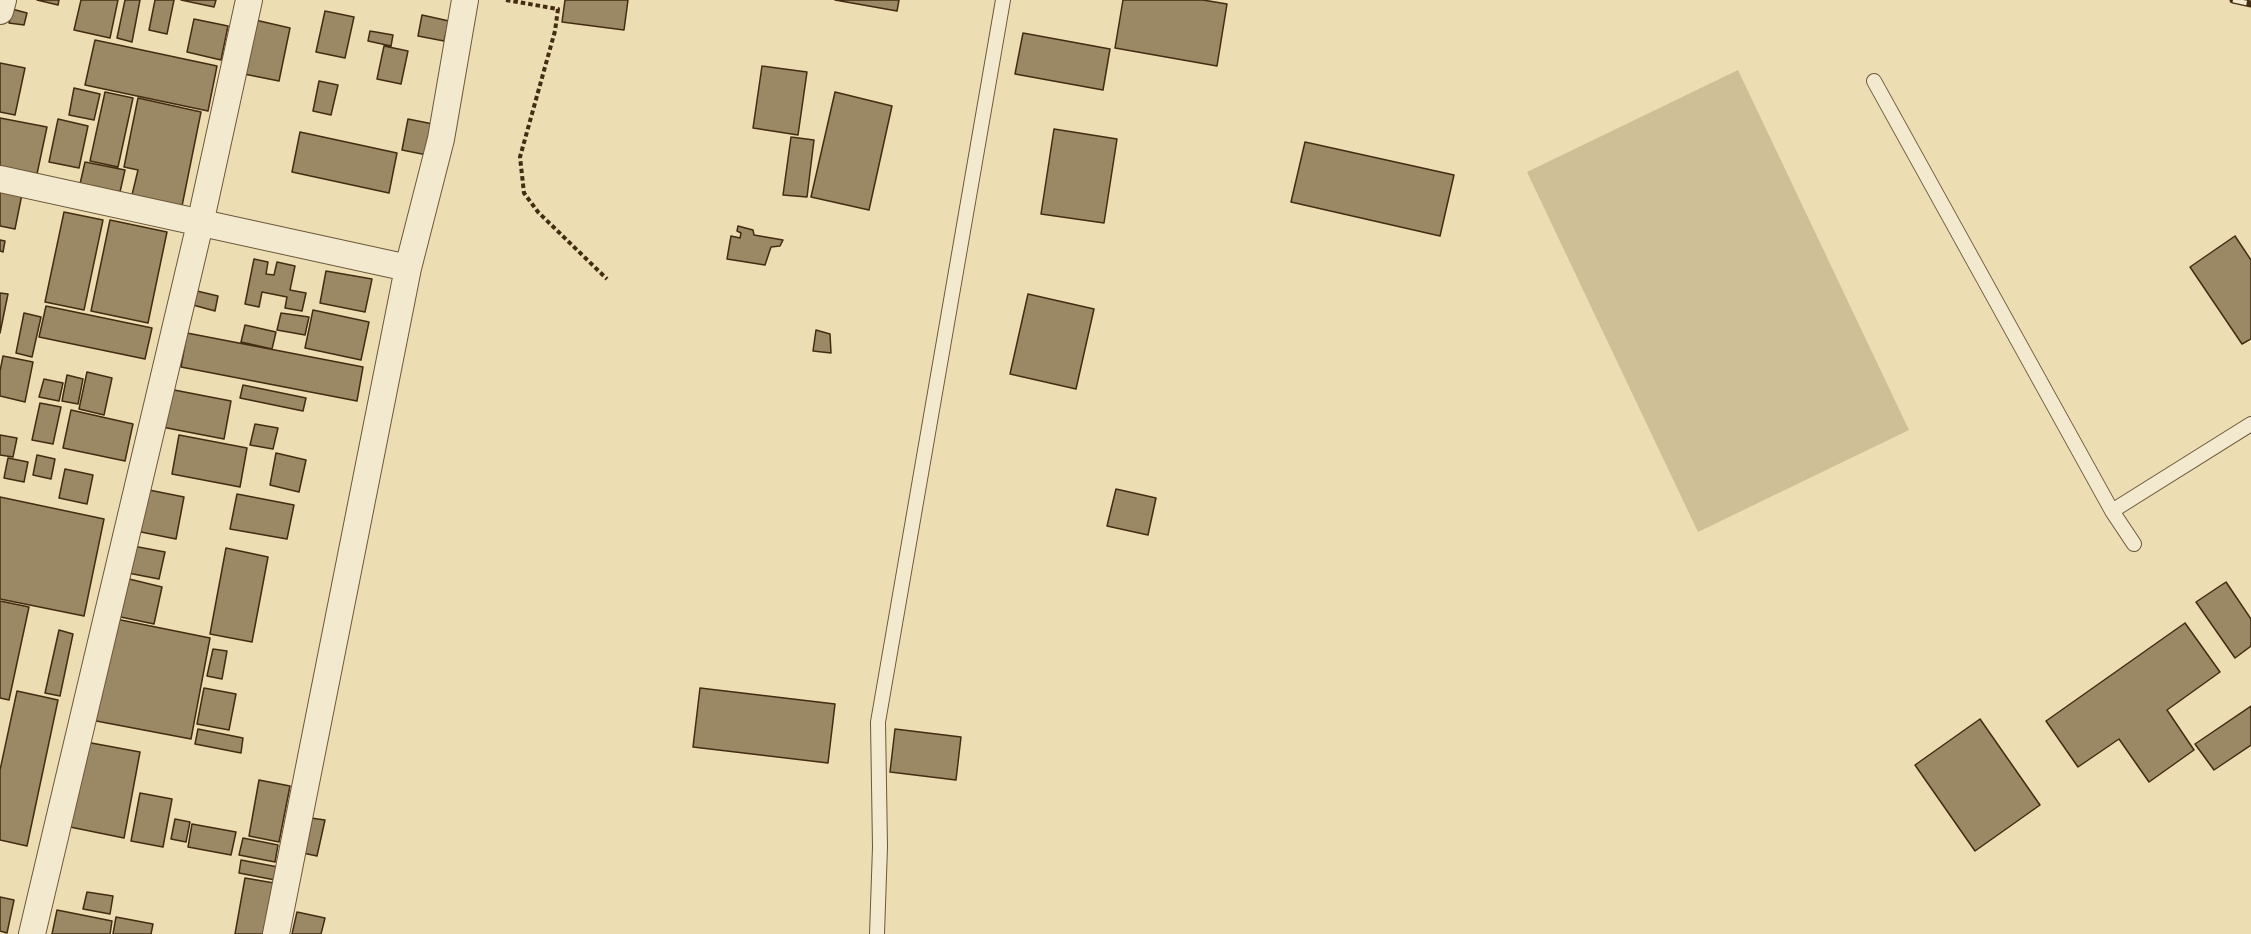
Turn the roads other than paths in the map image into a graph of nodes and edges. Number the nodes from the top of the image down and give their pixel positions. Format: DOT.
graph roads {
  1 [pos="3,0"];
  2 [pos="249,0"];
  3 [pos="465,0"];
  4 [pos="1003,0"];
  5 [pos="0,11"];
  6 [pos="1874,81"];
  7 [pos="0,179"];
  8 [pos="200,224"];
  9 [pos="408,268"];
  10 [pos="2251,424"];
  11 [pos="2112,511"];
  12 [pos="2134,544"];
  13 [pos="32,934"];
  14 [pos="276,934"];
  15 [pos="878,934"];
  1 -- 5 [label="street"];
  2 -- 8 [label="street"];
  3 -- 9 [label="street"];
  4 -- 15 [label="lane"];
  6 -- 11 [label="lane"];
  7 -- 8 [label="street"];
  8 -- 9 [label="street"];
  8 -- 13 [label="street"];
  9 -- 14 [label="street"];
  10 -- 11 [label="lane"];
  11 -- 12 [label="lane"];
}
